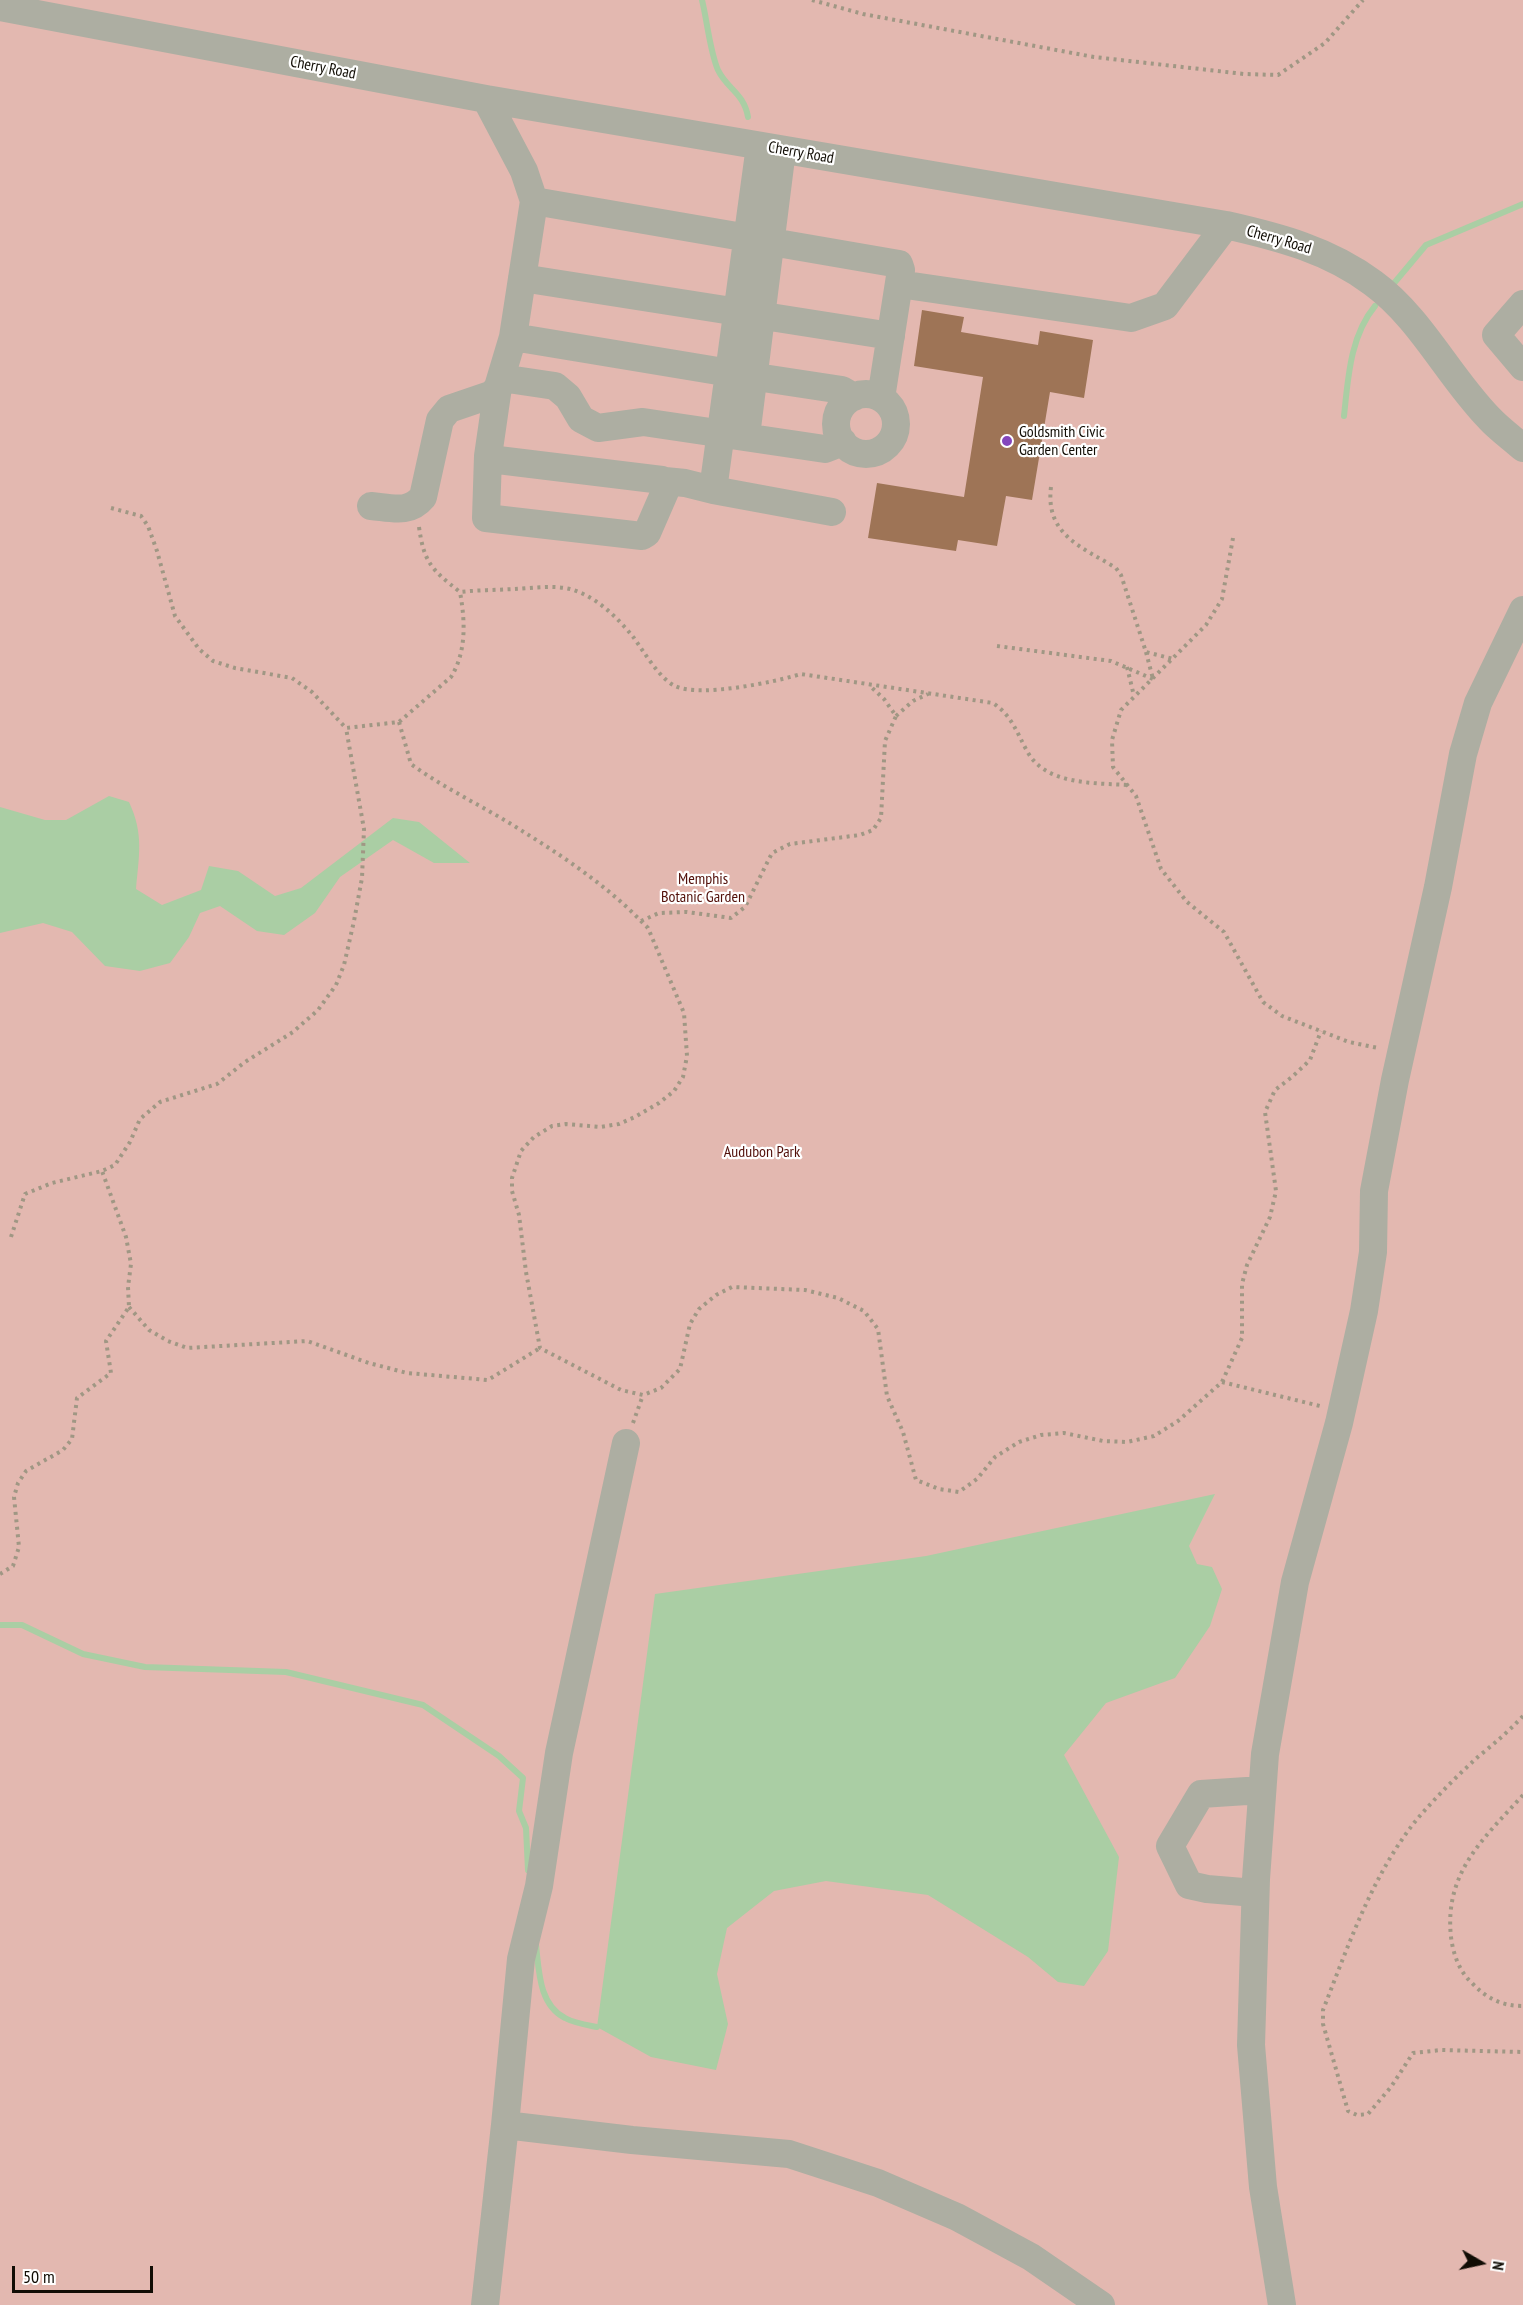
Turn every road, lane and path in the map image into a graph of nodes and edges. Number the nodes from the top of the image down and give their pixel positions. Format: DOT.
graph roads {
  1 [pos="812,0"];
  2 [pos="1362,0"];
  3 [pos="0,7"];
  4 [pos="486,99"];
  5 [pos="771,148"];
  6 [pos="534,201"];
  7 [pos="1226,225"];
  8 [pos="759,238"];
  9 [pos="522,278"];
  10 [pos="899,284"];
  11 [pos="1523,304"];
  12 [pos="749,314"];
  13 [pos="891,336"];
  14 [pos="513,337"];
  15 [pos="1523,366"];
  16 [pos="741,375"];
  17 [pos="499,382"];
  18 [pos="867,398"];
  19 [pos="734,435"];
  20 [pos="843,442"];
  21 [pos="1523,448"];
  22 [pos="488,456"];
  23 [pos="665,481"];
  24 [pos="1052,487"];
  25 [pos="713,490"];
  26 [pos="371,506"];
  27 [pos="416,506"];
  28 [pos="111,508"];
  29 [pos="832,512"];
  30 [pos="1233,538"];
  31 [pos="460,592"];
  32 [pos="1523,610"];
  33 [pos="998,646"];
  34 [pos="1146,652"];
  35 [pos="1173,659"];
  36 [pos="1128,667"];
  37 [pos="1153,679"];
  38 [pos="869,685"];
  39 [pos="930,693"];
  40 [pos="1134,697"];
  41 [pos="896,716"];
  42 [pos="399,722"];
  43 [pos="346,728"];
  44 [pos="1128,785"];
  45 [pos="641,921"];
  46 [pos="1321,1031"];
  47 [pos="1401,1052"];
  48 [pos="102,1171"];
  49 [pos="11,1237"];
  50 [pos="129,1307"];
  51 [pos="540,1348"];
  52 [pos="1222,1382"];
  53 [pos="643,1395"];
  54 [pos="1341,1411"];
  55 [pos="626,1443"];
  56 [pos="0,1574"];
  57 [pos="1523,1716"];
  58 [pos="1262,1790"];
  59 [pos="1523,1795"];
  60 [pos="1255,1893"];
  61 [pos="1523,2006"];
  62 [pos="1523,2052"];
  63 [pos="505,2125"];
  64 [pos="485,2305"];
  65 [pos="1101,2305"];
  66 [pos="1282,2305"];
  1 -- 2 [label="path"];
  3 -- 4 [label="street, Cherry Road"];
  4 -- 5 [label="street, Cherry Road"];
  4 -- 6 [label="street"];
  5 -- 7 [label="street, Cherry Road"];
  5 -- 8 [label="street"];
  6 -- 8 [label="street"];
  6 -- 9 [label="street"];
  7 -- 10 [label="street"];
  7 -- 21 [label="street, Cherry Road"];
  8 -- 10 [label="street"];
  8 -- 12 [label="street"];
  9 -- 12 [label="street"];
  9 -- 14 [label="street"];
  10 -- 13 [label="street"];
  11 -- 15 [label="street"];
  12 -- 13 [label="street"];
  12 -- 16 [label="street"];
  13 -- 18 [label="street"];
  14 -- 16 [label="street"];
  14 -- 17 [label="street"];
  16 -- 18 [label="street"];
  16 -- 19 [label="street"];
  17 -- 19 [label="street"];
  17 -- 22 [label="street"];
  17 -- 27 [label="street"];
  18 -- 20 [label="street"];
  18 -- 20 [label="street"];
  19 -- 20 [label="street"];
  19 -- 25 [label="street"];
  22 -- 23 [label="street"];
  22 -- 23 [label="street"];
  23 -- 25 [label="street"];
  24 -- 34 [label="path"];
  25 -- 29 [label="street"];
  26 -- 27 [label="street"];
  27 -- 31 [label="path"];
  28 -- 43 [label="path"];
  30 -- 35 [label="path"];
  31 -- 38 [label="path"];
  31 -- 42 [label="path"];
  32 -- 47 [label="street"];
  33 -- 36 [label="path"];
  34 -- 35 [label="path"];
  34 -- 37 [label="path"];
  35 -- 37 [label="path"];
  36 -- 37 [label="path"];
  36 -- 40 [label="path"];
  37 -- 40 [label="path"];
  38 -- 39 [label="path"];
  38 -- 41 [label="path"];
  39 -- 41 [label="path"];
  39 -- 44 [label="path"];
  40 -- 44 [label="path"];
  41 -- 45 [label="path"];
  42 -- 43 [label="path"];
  42 -- 45 [label="path"];
  43 -- 48 [label="path"];
  44 -- 46 [label="path"];
  45 -- 51 [label="path"];
  46 -- 47 [label="path"];
  46 -- 52 [label="path"];
  47 -- 54 [label="street"];
  48 -- 49 [label="path"];
  48 -- 50 [label="path"];
  50 -- 51 [label="path"];
  50 -- 56 [label="path"];
  51 -- 53 [label="path"];
  52 -- 53 [label="path"];
  52 -- 54 [label="path"];
  53 -- 55 [label="path"];
  54 -- 58 [label="street"];
  55 -- 63 [label="street"];
  57 -- 62 [label="path"];
  58 -- 60 [label="street"];
  58 -- 60 [label="street"];
  59 -- 61 [label="path"];
  60 -- 66 [label="street"];
  63 -- 64 [label="street"];
  63 -- 65 [label="street"];
}
